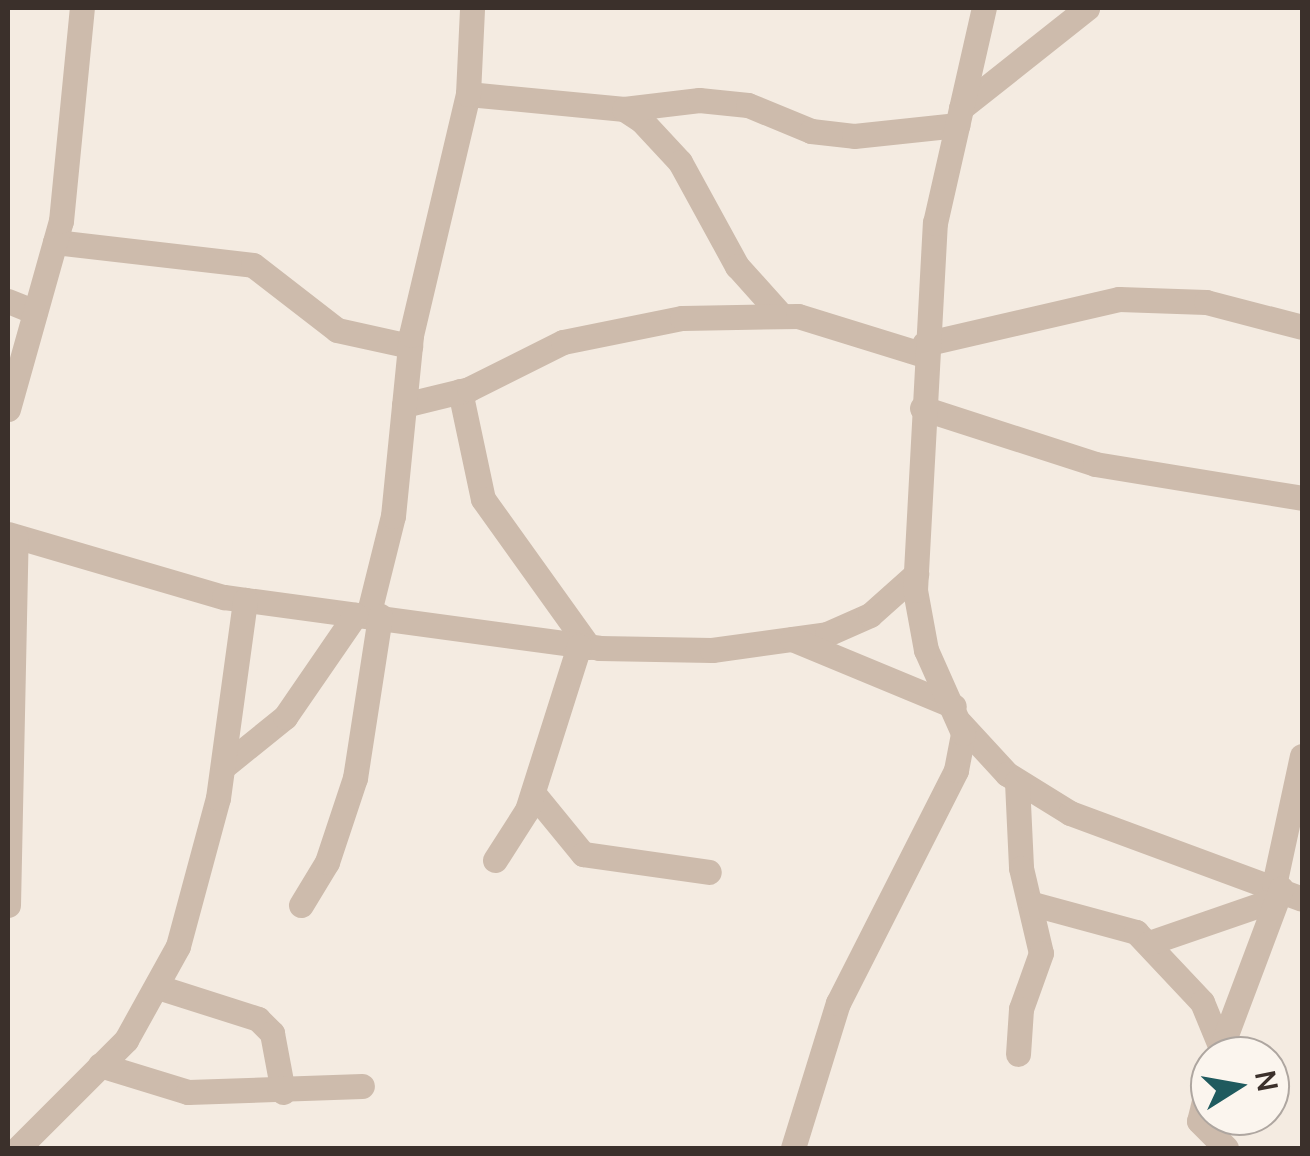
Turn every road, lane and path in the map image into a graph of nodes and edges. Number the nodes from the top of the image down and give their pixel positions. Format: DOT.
graph roads {
  1 [pos="82,8"];
  2 [pos="472,8"];
  3 [pos="984,8"];
  4 [pos="1086,8"];
  5 [pos="468,94"];
  6 [pos="624,108"];
  7 [pos="959,117"];
  8 [pos="55,242"];
  9 [pos="8,302"];
  10 [pos="35,312"];
  11 [pos="781,315"];
  12 [pos="1302,328"];
  13 [pos="410,346"];
  14 [pos="924,350"];
  15 [pos="460,392"];
  16 [pos="404,405"];
  17 [pos="922,408"];
  18 [pos="8,410"];
  19 [pos="1302,498"];
  20 [pos="12,535"];
  21 [pos="916,574"];
  22 [pos="245,600"];
  23 [pos="368,615"];
  24 [pos="792,639"];
  25 [pos="584,646"];
  26 [pos="957,714"];
  27 [pos="1302,756"];
  28 [pos="224,766"];
  29 [pos="1017,782"];
  30 [pos="533,793"];
  31 [pos="9,838"];
  32 [pos="496,860"];
  33 [pos="710,872"];
  34 [pos="1284,893"];
  35 [pos="8,904"];
  36 [pos="1033,904"];
  37 [pos="300,906"];
  38 [pos="1148,943"];
  39 [pos="158,987"];
  40 [pos="1214,1036"];
  41 [pos="1226,1036"];
  42 [pos="1018,1054"];
  43 [pos="100,1065"];
  44 [pos="362,1086"];
  45 [pos="283,1092"];
  46 [pos="18,1148"];
  47 [pos="793,1148"];
  1 -- 8 [label="street"];
  2 -- 5 [label="street"];
  3 -- 7 [label="street"];
  4 -- 7 [label="street"];
  5 -- 6 [label="street"];
  5 -- 13 [label="street"];
  6 -- 7 [label="street"];
  6 -- 11 [label="street"];
  7 -- 14 [label="street"];
  8 -- 10 [label="street"];
  8 -- 13 [label="street"];
  9 -- 10 [label="street"];
  10 -- 18 [label="street"];
  11 -- 14 [label="street"];
  11 -- 15 [label="street"];
  12 -- 14 [label="street"];
  13 -- 16 [label="street"];
  14 -- 17 [label="street"];
  15 -- 16 [label="street"];
  15 -- 25 [label="street"];
  16 -- 23 [label="street"];
  17 -- 19 [label="street"];
  17 -- 21 [label="street"];
  20 -- 22 [label="street"];
  20 -- 31 [label="street"];
  21 -- 24 [label="street"];
  21 -- 26 [label="street"];
  22 -- 23 [label="street"];
  22 -- 28 [label="street"];
  23 -- 25 [label="street"];
  23 -- 28 [label="street"];
  23 -- 37 [label="street"];
  24 -- 25 [label="street"];
  24 -- 26 [label="street"];
  25 -- 30 [label="street"];
  26 -- 29 [label="street"];
  26 -- 47 [label="street"];
  27 -- 34 [label="street"];
  28 -- 39 [label="street"];
  29 -- 34 [label="street"];
  29 -- 36 [label="street"];
  30 -- 32 [label="street"];
  30 -- 33 [label="street"];
  31 -- 35 [label="street"];
  34 -- 38 [label="street"];
  34 -- 41 [label="street"];
  36 -- 38 [label="street"];
  36 -- 42 [label="street"];
  38 -- 40 [label="street"];
  39 -- 43 [label="street"];
  39 -- 45 [label="street"];
  43 -- 45 [label="street"];
  43 -- 46 [label="street"];
  44 -- 45 [label="street"];
}
